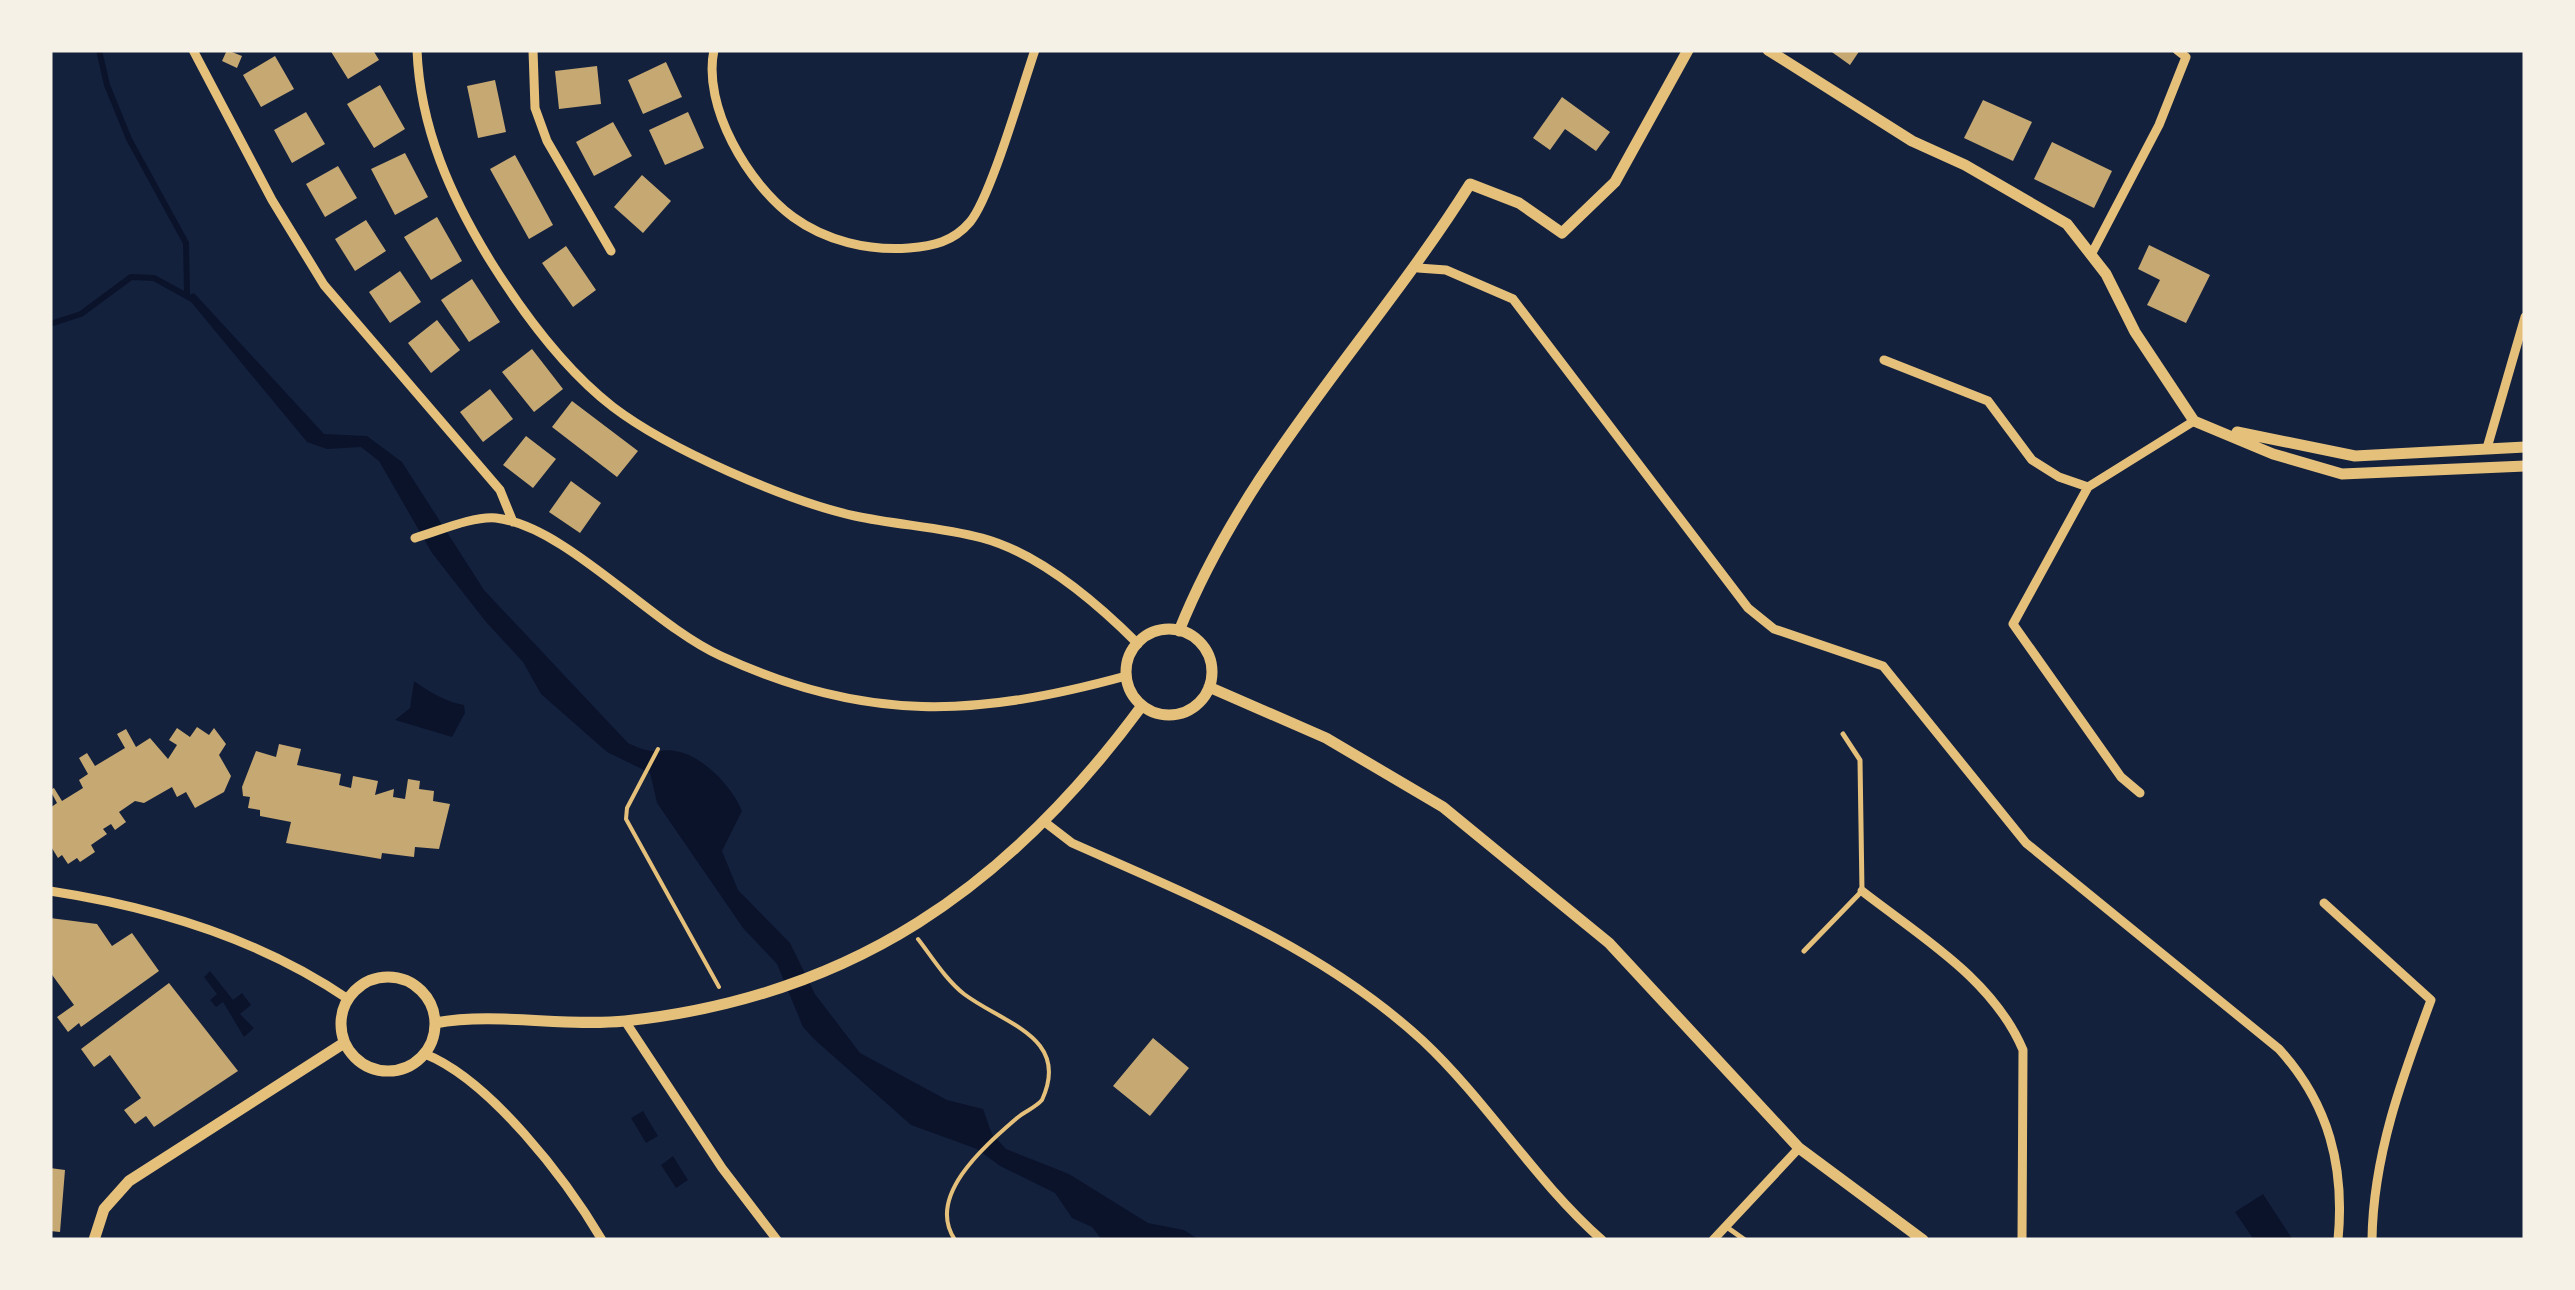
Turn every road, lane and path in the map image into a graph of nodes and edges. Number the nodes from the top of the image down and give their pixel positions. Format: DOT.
graph roads {
  1 [pos="193,50"];
  2 [pos="417,50"];
  3 [pos="532,50"];
  4 [pos="714,50"];
  5 [pos="1035,50"];
  6 [pos="1688,50"];
  7 [pos="1768,50"];
  8 [pos="2177,50"];
  9 [pos="611,251"];
  10 [pos="2092,253"];
  11 [pos="1418,268"];
  12 [pos="2525,317"];
  13 [pos="1884,360"];
  14 [pos="2194,421"];
  15 [pos="2525,446"];
  16 [pos="2486,448"];
  17 [pos="2525,466"];
  18 [pos="2088,487"];
  19 [pos="514,522"];
  20 [pos="415,538"];
  21 [pos="1180,630"];
  22 [pos="1138,644"];
  23 [pos="1126,676"];
  24 [pos="1208,687"];
  25 [pos="1141,707"];
  26 [pos="1843,734"];
  27 [pos="658,749"];
  28 [pos="2140,793"];
  29 [pos="1046,823"];
  30 [pos="50,891"];
  31 [pos="1862,891"];
  32 [pos="2324,903"];
  33 [pos="910,929"];
  34 [pos="1804,951"];
  35 [pos="348,999"];
  36 [pos="727,1003"];
  37 [pos="624,1021"];
  38 [pos="435,1023"];
  39 [pos="344,1042"];
  40 [pos="425,1054"];
  41 [pos="1799,1148"];
  42 [pos="1725,1226"];
  43 [pos="94,1240"];
  44 [pos="602,1240"];
  45 [pos="777,1240"];
  46 [pos="954,1240"];
  47 [pos="1602,1240"];
  48 [pos="1712,1240"];
  49 [pos="1745,1240"];
  50 [pos="1923,1240"];
  51 [pos="2022,1240"];
  52 [pos="2338,1240"];
  53 [pos="2372,1240"];
  1 -- 19 [label="street"];
  2 -- 22 [label="street"];
  3 -- 9 [label="street"];
  4 -- 5 [label="street"];
  6 -- 11 [label="street"];
  7 -- 10 [label="street"];
  8 -- 10 [label="street"];
  10 -- 14 [label="street"];
  11 -- 21 [label="street"];
  11 -- 52 [label="street"];
  12 -- 16 [label="street"];
  13 -- 18 [label="street"];
  14 -- 16 [label="street"];
  14 -- 17 [label="street"];
  14 -- 18 [label="street"];
  15 -- 16 [label="street"];
  18 -- 28 [label="street"];
  19 -- 20 [label="street"];
  19 -- 23 [label="street"];
  21 -- 22 [label="street"];
  21 -- 24 [label="street"];
  22 -- 23 [label="street"];
  23 -- 25 [label="street"];
  24 -- 25 [label="street"];
  24 -- 41 [label="street"];
  25 -- 29 [label="street"];
  26 -- 31 [label="lane"];
  27 -- 36 [label="path"];
  29 -- 33 [label="street"];
  29 -- 47 [label="street"];
  30 -- 35 [label="street"];
  31 -- 34 [label="lane"];
  31 -- 51 [label="street"];
  32 -- 53 [label="street"];
  33 -- 36 [label="street"];
  33 -- 46 [label="path"];
  35 -- 38 [label="street"];
  35 -- 39 [label="street"];
  36 -- 37 [label="street"];
  37 -- 38 [label="street"];
  37 -- 45 [label="street"];
  38 -- 40 [label="street"];
  39 -- 40 [label="street"];
  39 -- 43 [label="street"];
  40 -- 44 [label="street"];
  41 -- 42 [label="street"];
  41 -- 50 [label="street"];
  42 -- 48 [label="street"];
  42 -- 49 [label="lane"];
}
